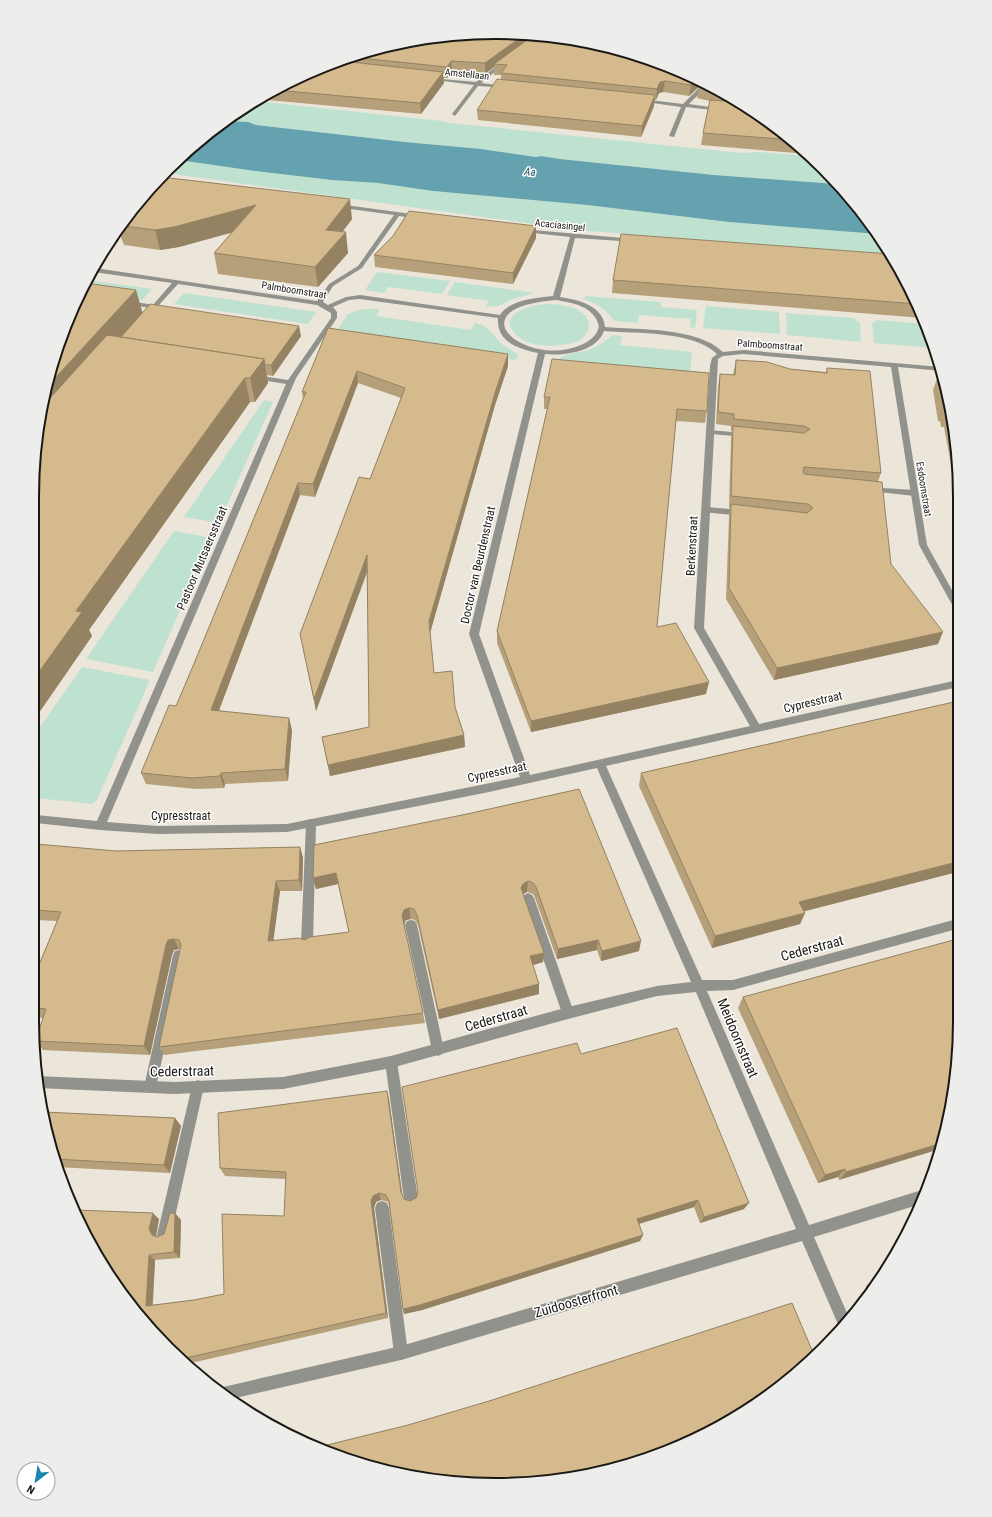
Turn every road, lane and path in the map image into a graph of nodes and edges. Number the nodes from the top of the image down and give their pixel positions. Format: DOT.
graph roads {
  1 [pos="508,60"];
  2 [pos="423,78"];
  3 [pos="477,84"];
  4 [pos="512,88"];
  5 [pos="702,88"];
  6 [pos="631,100"];
  7 [pos="684,106"];
  8 [pos="730,110"];
  9 [pos="455,114"];
  10 [pos="672,136"];
  11 [pos="335,206"];
  12 [pos="398,214"];
  13 [pos="429,218"];
  14 [pos="515,229"];
  15 [pos="573,236"];
  16 [pos="640,241"];
  17 [pos="98,271"];
  18 [pos="177,282"];
  19 [pos="556,298"];
  20 [pos="124,302"];
  21 [pos="319,303"];
  22 [pos="155,307"];
  23 [pos="328,307"];
  24 [pos="170,309"];
  25 [pos="502,317"];
  26 [pos="144,319"];
  27 [pos="602,328"];
  28 [pos="542,352"];
  29 [pos="721,354"];
  30 [pos="894,365"];
  31 [pos="934,368"];
  32 [pos="244,375"];
  33 [pos="290,382"];
  34 [pos="711,432"];
  35 [pos="756,436"];
  36 [pos="859,488"];
  37 [pos="915,493"];
  38 [pos="706,510"];
  39 [pos="751,514"];
  40 [pos="953,599"];
  41 [pos="953,684"];
  42 [pos="756,728"];
  43 [pos="600,763"];
  44 [pos="526,779"];
  45 [pos="39,819"];
  46 [pos="311,823"];
  47 [pos="100,826"];
  48 [pos="528,898"];
  49 [pos="412,925"];
  50 [pos="953,925"];
  51 [pos="307,943"];
  52 [pos="179,955"];
  53 [pos="699,986"];
  54 [pos="568,1013"];
  55 [pos="438,1050"];
  56 [pos="391,1062"];
  57 [pos="43,1082"];
  58 [pos="198,1086"];
  59 [pos="150,1087"];
  60 [pos="411,1199"];
  61 [pos="917,1199"];
  62 [pos="382,1208"];
  63 [pos="805,1234"];
  64 [pos="164,1236"];
  65 [pos="842,1319"];
  66 [pos="401,1353"];
  67 [pos="230,1392"];
  1 -- 3 [label="street"];
  2 -- 3 [label="street, Amstellaan"];
  3 -- 4 [label="street, Amstellaan"];
  3 -- 9 [label="street"];
  5 -- 7 [label="street"];
  6 -- 7 [label="street"];
  7 -- 8 [label="street"];
  7 -- 10 [label="street"];
  11 -- 12 [label="street"];
  12 -- 13 [label="street"];
  12 -- 21 [label="street"];
  14 -- 15 [label="street, Acaciasingel"];
  15 -- 16 [label="street, Acaciasingel"];
  15 -- 19 [label="street"];
  17 -- 18 [label="street, Palmboomstraat"];
  18 -- 21 [label="street, Palmboomstraat"];
  18 -- 22 [label="street"];
  19 -- 25 [label="street"];
  19 -- 27 [label="street"];
  20 -- 22 [label="street"];
  21 -- 23 [label="street, Palmboomstraat"];
  22 -- 24 [label="street"];
  22 -- 26 [label="street"];
  23 -- 25 [label="street, Palmboomstraat"];
  23 -- 33 [label="street, Pastoor Mutsaersstraat"];
  25 -- 28 [label="street"];
  27 -- 28 [label="street"];
  27 -- 29 [label="street, Palmboomstraat"];
  28 -- 44 [label="street, Doctor van Beurdenstraat"];
  29 -- 30 [label="street, Palmboomstraat"];
  29 -- 34 [label="street, Berkenstraat"];
  30 -- 31 [label="street, Palmboomstraat"];
  30 -- 37 [label="street, Esdoornstraat"];
  32 -- 33 [label="street"];
  33 -- 47 [label="street, Pastoor Mutsaersstraat"];
  34 -- 35 [label="street"];
  34 -- 38 [label="street, Berkenstraat"];
  36 -- 37 [label="street"];
  37 -- 40 [label="street, Esdoornstraat"];
  38 -- 39 [label="street"];
  38 -- 42 [label="street, Berkenstraat"];
  41 -- 42 [label="street, Cypresstraat"];
  42 -- 43 [label="street, Cypresstraat"];
  43 -- 44 [label="street, Cypresstraat"];
  43 -- 53 [label="street, Meidoornstraat"];
  44 -- 46 [label="street, Cypresstraat"];
  45 -- 47 [label="street, Cypresstraat"];
  46 -- 47 [label="street, Cypresstraat"];
  46 -- 51 [label="street"];
  48 -- 54 [label="street"];
  49 -- 55 [label="street"];
  50 -- 53 [label="street, Cederstraat"];
  52 -- 59 [label="street"];
  53 -- 54 [label="street, Cederstraat"];
  53 -- 63 [label="street, Meidoornstraat"];
  54 -- 55 [label="street, Cederstraat"];
  55 -- 56 [label="street, Cederstraat"];
  56 -- 58 [label="street, Cederstraat"];
  56 -- 60 [label="street"];
  57 -- 59 [label="street, Cederstraat"];
  58 -- 59 [label="street, Cederstraat"];
  58 -- 64 [label="street"];
  61 -- 63 [label="street, Zuidoosterfront"];
  62 -- 66 [label="street"];
  63 -- 65 [label="street, Meidoornstraat"];
  63 -- 66 [label="street, Zuidoosterfront"];
  66 -- 67 [label="street, Zuidoosterfront"];
}
